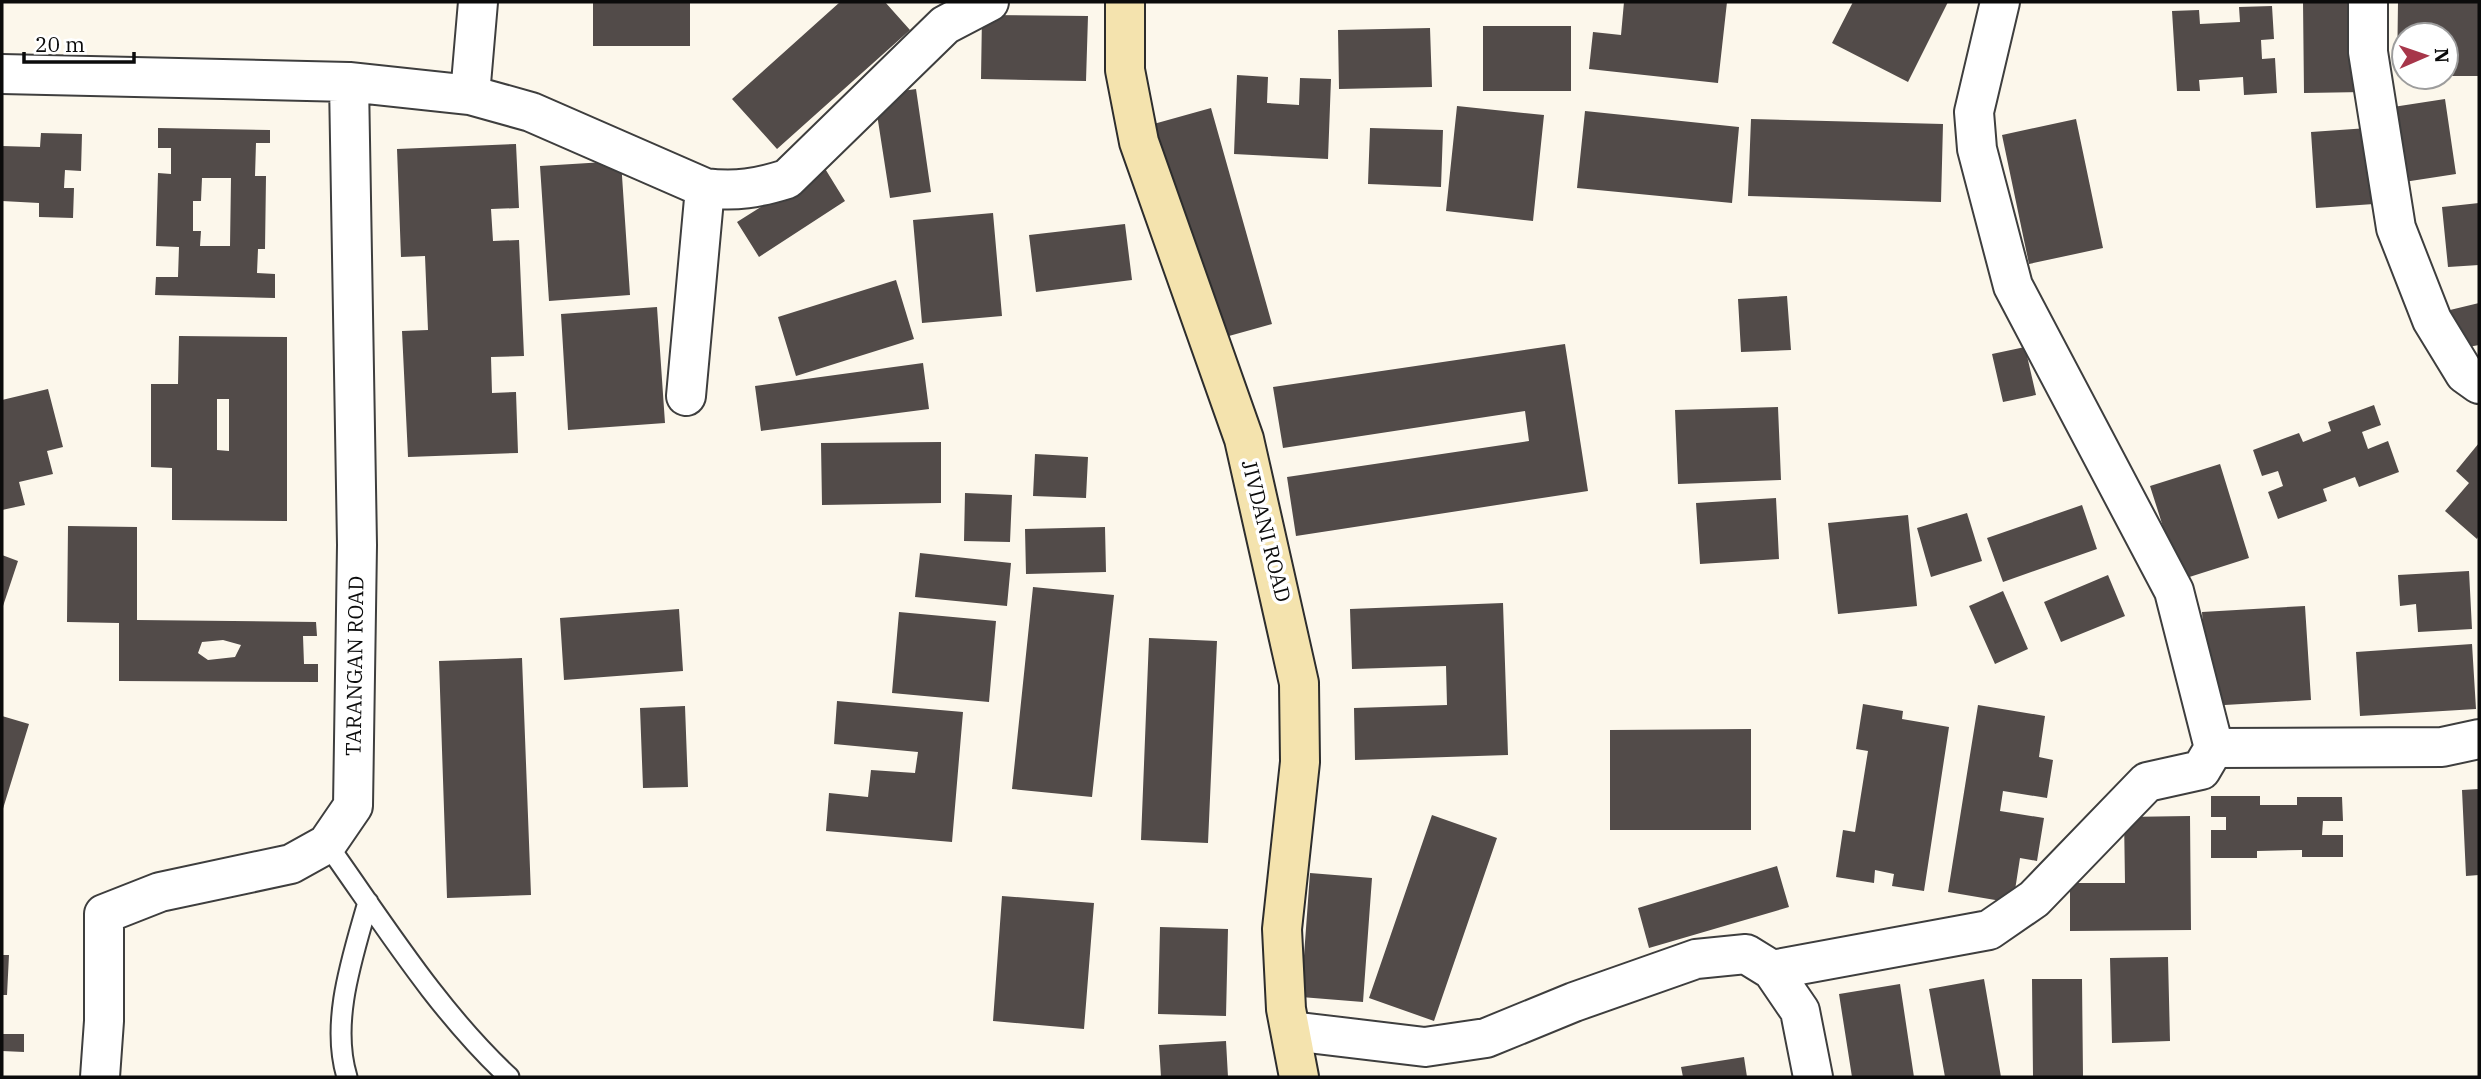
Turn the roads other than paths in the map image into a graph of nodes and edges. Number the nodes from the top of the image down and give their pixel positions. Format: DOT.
graph roads {
  1 [pos="478,2"];
  2 [pos="989,2"];
  3 [pos="1125,2"];
  4 [pos="2000,2"];
  5 [pos="2368,2"];
  6 [pos="2,74"];
  7 [pos="349,82"];
  8 [pos="470,95"];
  9 [pos="705,188"];
  10 [pos="2479,384"];
  11 [pos="686,396"];
  12 [pos="2479,739"];
  13 [pos="2214,748"];
  14 [pos="327,845"];
  15 [pos="368,902"];
  16 [pos="1772,970"];
  17 [pos="1291,1031"];
  18 [pos="100,1077"];
  19 [pos="347,1077"];
  20 [pos="509,1077"];
  21 [pos="1299,1077"];
  22 [pos="1813,1077"];
  1 -- 8 [label="street"];
  2 -- 9 [label="street"];
  3 -- 17 [label="main road, JIVDANI ROAD"];
  4 -- 13 [label="street"];
  5 -- 10 [label="street"];
  6 -- 7 [label="street"];
  7 -- 8 [label="street"];
  7 -- 14 [label="street, TARANGAN ROAD"];
  8 -- 9 [label="street"];
  9 -- 11 [label="street"];
  12 -- 13 [label="street"];
  13 -- 16 [label="street"];
  14 -- 15 [label="lane"];
  14 -- 18 [label="street, TARANGAN ROAD"];
  15 -- 19 [label="lane"];
  15 -- 20 [label="lane"];
  16 -- 17 [label="street"];
  16 -- 22 [label="street"];
  17 -- 21 [label="main road, JIVDANI ROAD"];
}
